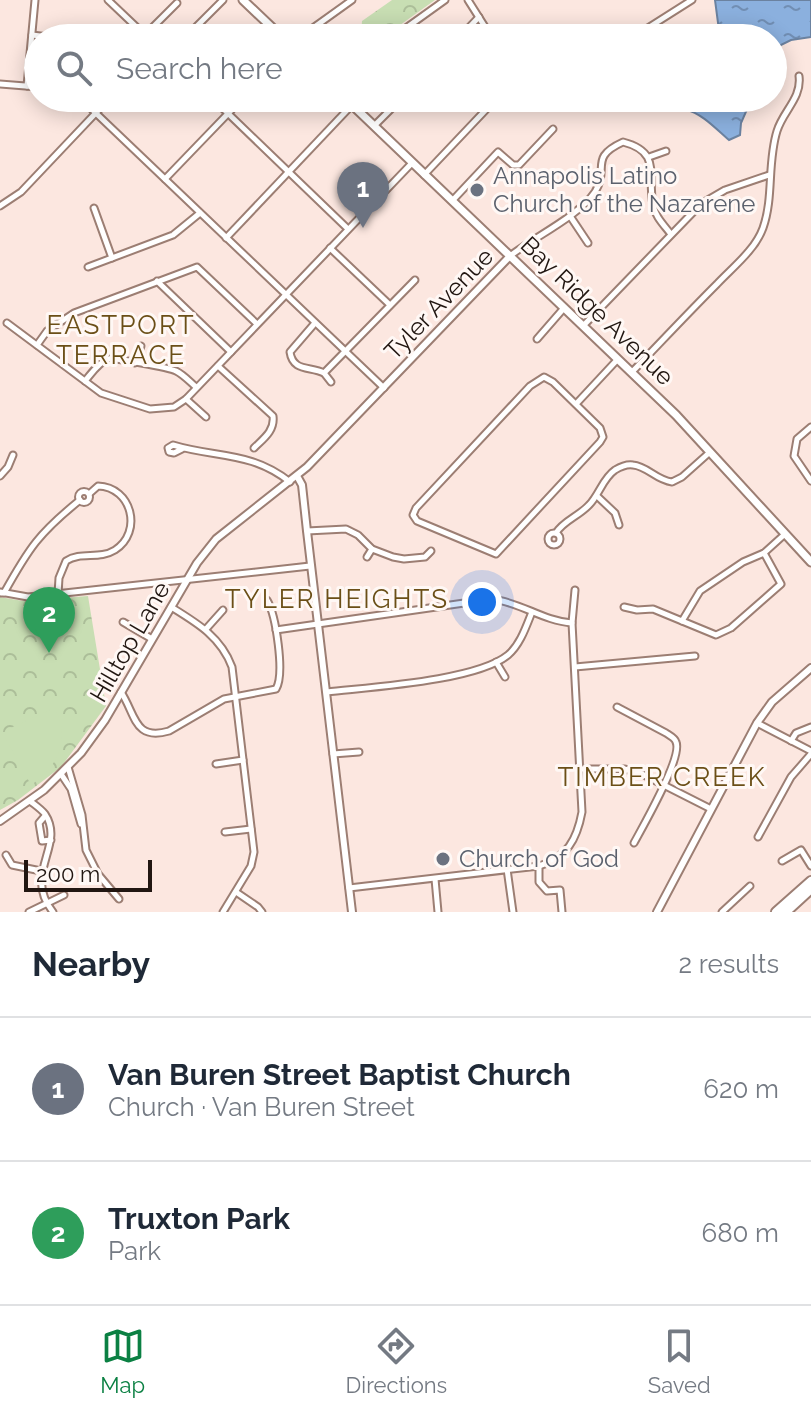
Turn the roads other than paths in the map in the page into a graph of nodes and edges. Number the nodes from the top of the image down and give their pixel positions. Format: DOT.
graph roads {
  1 [pos="35,0"];
  2 [pos="108,0"];
  3 [pos="223,0"];
  4 [pos="243,0"];
  5 [pos="337,0"];
  6 [pos="352,0"];
  7 [pos="445,0"];
  8 [pos="468,0"];
  9 [pos="692,0"];
  10 [pos="177,3"];
  11 [pos="342,7"];
  12 [pos="479,17"];
  13 [pos="33,24"];
  14 [pos="133,24"];
  15 [pos="157,24"];
  16 [pos="199,24"];
  17 [pos="268,24"];
  18 [pos="318,24"];
  19 [pos="412,24"];
  20 [pos="472,24"];
  21 [pos="483,24"];
  22 [pos="654,24"];
  23 [pos="799,76"];
  24 [pos="0,84"];
  25 [pos="24,86"];
  26 [pos="787,110"];
  27 [pos="97,112"];
  28 [pos="345,112"];
  29 [pos="359,112"];
  30 [pos="386,112"];
  31 [pos="484,112"];
  32 [pos="786,112"];
  33 [pos="228,113"];
  34 [pos="374,126"];
  35 [pos="553,129"];
  36 [pos="666,151"];
  37 [pos="649,157"];
  38 [pos="412,163"];
  39 [pos="289,171"];
  40 [pos="424,175"];
  41 [pos="769,175"];
  42 [pos="165,179"];
  43 [pos="452,201"];
  44 [pos="0,206"];
  45 [pos="94,208"];
  46 [pos="200,213"];
  47 [pos="570,216"];
  48 [pos="348,229"];
  49 [pos="670,233"];
  50 [pos="226,238"];
  51 [pos="588,243"];
  52 [pos="330,248"];
  53 [pos="510,256"];
  54 [pos="112,258"];
  55 [pos="88,267"];
  56 [pos="415,280"];
  57 [pos="157,281"];
  58 [pos="286,295"];
  59 [pos="390,305"];
  60 [pos="564,308"];
  61 [pos="7,323"];
  62 [pos="315,323"];
  63 [pos="257,324"];
  64 [pos="583,326"];
  65 [pos="537,339"];
  66 [pos="37,345"];
  67 [pos="141,346"];
  68 [pos="345,351"];
  69 [pos="231,352"];
  70 [pos="617,360"];
  71 [pos="135,363"];
  72 [pos="218,366"];
  73 [pos="631,372"];
  74 [pos="324,373"];
  75 [pos="85,381"];
  76 [pos="331,382"];
  77 [pos="196,387"];
  78 [pos="384,388"];
  79 [pos="186,399"];
  80 [pos="576,404"];
  81 [pos="206,417"];
  82 [pos="811,427"];
  83 [pos="254,448"];
  84 [pos="182,449"];
  85 [pos="711,451"];
  86 [pos="13,455"];
  87 [pos="0,476"];
  88 [pos="297,476"];
  89 [pos="811,481"];
  90 [pos="290,482"];
  91 [pos="597,496"];
  92 [pos="619,525"];
  93 [pos="307,531"];
  94 [pos="556,533"];
  95 [pos="785,534"];
  96 [pos="372,549"];
  97 [pos="431,551"];
  98 [pos="764,553"];
  99 [pos="367,557"];
  100 [pos="811,562"];
  101 [pos="310,566"];
  102 [pos="188,579"];
  103 [pos="169,581"];
  104 [pos="575,590"];
  105 [pos="1,593"];
  106 [pos="58,594"];
  107 [pos="176,599"];
  108 [pos="267,600"];
  109 [pos="171,607"];
  110 [pos="624,607"];
  111 [pos="223,610"];
  112 [pos="532,612"];
  113 [pos="682,621"];
  114 [pos="123,622"];
  115 [pos="572,623"];
  116 [pos="318,624"];
  117 [pos="206,629"];
  118 [pos="276,630"];
  119 [pos="152,639"];
  120 [pos="695,656"];
  121 [pos="496,662"];
  122 [pos="575,667"];
  123 [pos="811,668"];
  124 [pos="505,677"];
  125 [pos="121,692"];
  126 [pos="327,692"];
  127 [pos="236,697"];
  128 [pos="617,707"];
  129 [pos="757,723"];
  130 [pos="811,727"];
  131 [pos="791,741"];
  132 [pos="359,752"];
  133 [pos="811,752"];
  134 [pos="333,754"];
  135 [pos="243,760"];
  136 [pos="216,764"];
  137 [pos="68,767"];
  138 [pos="579,769"];
  139 [pos="61,774"];
  140 [pos="665,784"];
  141 [pos="30,801"];
  142 [pos="711,809"];
  143 [pos="0,821"];
  144 [pos="82,825"];
  145 [pos="251,829"];
  146 [pos="225,832"];
  147 [pos="758,837"];
  148 [pos="634,843"];
  149 [pos="6,855"];
  150 [pos="782,861"];
  151 [pos="539,866"];
  152 [pos="811,866"];
  153 [pos="507,869"];
  154 [pos="41,871"];
  155 [pos="435,879"];
  156 [pos="811,881"];
  157 [pos="750,886"];
  158 [pos="349,888"];
  159 [pos="811,889"];
  160 [pos="236,892"];
  161 [pos="64,895"];
  162 [pos="119,899"];
  163 [pos="47,904"];
  164 [pos="29,912"];
  165 [pos="53,912"];
  166 [pos="223,912"];
  167 [pos="262,912"];
  168 [pos="352,912"];
  169 [pos="438,912"];
  170 [pos="513,912"];
  171 [pos="562,912"];
  172 [pos="657,912"];
  173 [pos="722,912"];
  174 [pos="776,912"];
  175 [pos="786,912"];
  1 -- 13 [label="street"];
  2 -- 14 [label="street"];
  3 -- 16 [label="street"];
  4 -- 17 [label="main road"];
  5 -- 11 [label="street"];
  6 -- 11 [label="street"];
  7 -- 19 [label="street"];
  8 -- 12 [label="street"];
  9 -- 22 [label="street"];
  10 -- 15 [label="street"];
  11 -- 18 [label="street"];
  12 -- 20 [label="street"];
  12 -- 21 [label="street"];
  23 -- 26 [label="street"];
  24 -- 25 [label="street"];
  27 -- 42 [label="street"];
  27 -- 44 [label="street"];
  28 -- 39 [label="street"];
  29 -- 34 [label="main road, Bay Ridge Avenue"];
  30 -- 34 [label="street"];
  31 -- 40 [label="street"];
  32 -- 41 [label="street"];
  33 -- 39 [label="street"];
  33 -- 42 [label="street"];
  34 -- 38 [label="main road, Bay Ridge Avenue"];
  35 -- 43 [label="street"];
  36 -- 37 [label="street"];
  37 -- 47 [label="street, Tyler Avenue"];
  37 -- 49 [label="street"];
  38 -- 40 [label="main road, Bay Ridge Avenue"];
  38 -- 48 [label="street"];
  39 -- 48 [label="street"];
  39 -- 50 [label="street"];
  40 -- 43 [label="main road, Bay Ridge Avenue"];
  41 -- 49 [label="street"];
  41 -- 73 [label="street"];
  42 -- 46 [label="street"];
  43 -- 53 [label="main road, Bay Ridge Avenue"];
  45 -- 54 [label="street"];
  46 -- 50 [label="street"];
  46 -- 54 [label="street"];
  47 -- 51 [label="street"];
  47 -- 53 [label="street, Tyler Avenue"];
  48 -- 52 [label="street"];
  49 -- 64 [label="street"];
  50 -- 58 [label="street"];
  52 -- 58 [label="street"];
  52 -- 59 [label="street"];
  53 -- 60 [label="main road, Bay Ridge Avenue"];
  53 -- 78 [label="street, Tyler Avenue"];
  54 -- 55 [label="street"];
  56 -- 59 [label="street"];
  57 -- 63 [label="street"];
  57 -- 66 [label="street"];
  57 -- 69 [label="street"];
  58 -- 62 [label="street"];
  58 -- 63 [label="street"];
  59 -- 68 [label="street"];
  60 -- 64 [label="main road, Bay Ridge Avenue"];
  60 -- 65 [label="street"];
  61 -- 66 [label="street"];
  62 -- 68 [label="street"];
  62 -- 74 [label="street"];
  63 -- 69 [label="street"];
  64 -- 70 [label="main road, Bay Ridge Avenue"];
  66 -- 75 [label="street"];
  67 -- 71 [label="street"];
  68 -- 74 [label="street"];
  68 -- 78 [label="street"];
  69 -- 72 [label="street"];
  70 -- 73 [label="main road, Bay Ridge Avenue"];
  70 -- 80 [label="street"];
  71 -- 75 [label="street"];
  71 -- 77 [label="street"];
  72 -- 77 [label="street"];
  72 -- 83 [label="street"];
  73 -- 85 [label="main road, Bay Ridge Avenue"];
  74 -- 76 [label="street"];
  75 -- 79 [label="street"];
  77 -- 79 [label="street"];
  78 -- 88 [label="street, Tyler Avenue"];
  79 -- 81 [label="street"];
  80 -- 80 [label="street"];
  82 -- 89 [label="street"];
  84 -- 90 [label="street"];
  85 -- 91 [label="street"];
  85 -- 95 [label="main road, Bay Ridge Avenue"];
  86 -- 87 [label="street"];
  88 -- 90 [label="street, Tyler Avenue"];
  88 -- 93 [label="street"];
  90 -- 102 [label="street, Hilltop Lane"];
  91 -- 92 [label="street"];
  91 -- 94 [label="street"];
  93 -- 96 [label="street"];
  93 -- 101 [label="street"];
  95 -- 98 [label="street"];
  95 -- 100 [label="main road, Bay Ridge Avenue"];
  96 -- 97 [label="street"];
  96 -- 99 [label="street"];
  98 -- 113 [label="street"];
  98 -- 113 [label="street"];
  101 -- 102 [label="street"];
  101 -- 116 [label="street"];
  102 -- 103 [label="street"];
  102 -- 107 [label="street, Hilltop Lane"];
  103 -- 106 [label="street"];
  103 -- 107 [label="street"];
  104 -- 115 [label="street"];
  105 -- 106 [label="street"];
  105 -- 106 [label="street"];
  107 -- 109 [label="street, Hilltop Lane"];
  108 -- 118 [label="street"];
  109 -- 117 [label="street"];
  109 -- 119 [label="street, Hilltop Lane"];
  110 -- 113 [label="street"];
  111 -- 117 [label="street"];
  112 -- 115 [label="street"];
  112 -- 116 [label="street"];
  112 -- 121 [label="street"];
  114 -- 119 [label="street"];
  115 -- 122 [label="street"];
  116 -- 118 [label="street"];
  116 -- 126 [label="street"];
  117 -- 127 [label="street"];
  118 -- 127 [label="street"];
  119 -- 125 [label="street, Hilltop Lane"];
  120 -- 122 [label="street"];
  121 -- 124 [label="street"];
  121 -- 126 [label="street"];
  122 -- 138 [label="street"];
  123 -- 129 [label="street"];
  125 -- 127 [label="street"];
  125 -- 137 [label="street, Hilltop Lane"];
  126 -- 134 [label="street"];
  127 -- 135 [label="street"];
  128 -- 140 [label="street"];
  129 -- 131 [label="street"];
  129 -- 142 [label="street"];
  130 -- 131 [label="street"];
  131 -- 133 [label="street"];
  132 -- 134 [label="street"];
  133 -- 147 [label="street"];
  134 -- 158 [label="street"];
  135 -- 136 [label="street"];
  135 -- 145 [label="street"];
  137 -- 139 [label="street, Hilltop Lane"];
  137 -- 144 [label="street"];
  138 -- 140 [label="street"];
  138 -- 151 [label="street"];
  139 -- 141 [label="street, Hilltop Lane"];
  139 -- 144 [label="street"];
  140 -- 142 [label="street"];
  140 -- 148 [label="street"];
  141 -- 143 [label="street, Hilltop Lane"];
  141 -- 154 [label="street"];
  142 -- 172 [label="street"];
  144 -- 162 [label="street"];
  145 -- 146 [label="street"];
  145 -- 160 [label="street"];
  149 -- 154 [label="street"];
  150 -- 152 [label="street"];
  151 -- 153 [label="street"];
  151 -- 171 [label="street"];
  153 -- 155 [label="street"];
  153 -- 170 [label="street"];
  154 -- 163 [label="street"];
  155 -- 158 [label="street"];
  155 -- 169 [label="street"];
  156 -- 174 [label="main road"];
  157 -- 173 [label="street"];
  158 -- 168 [label="street"];
  159 -- 175 [label="main road"];
  160 -- 166 [label="street"];
  160 -- 167 [label="street"];
  161 -- 163 [label="street"];
  163 -- 164 [label="street"];
  163 -- 165 [label="street"];
}
